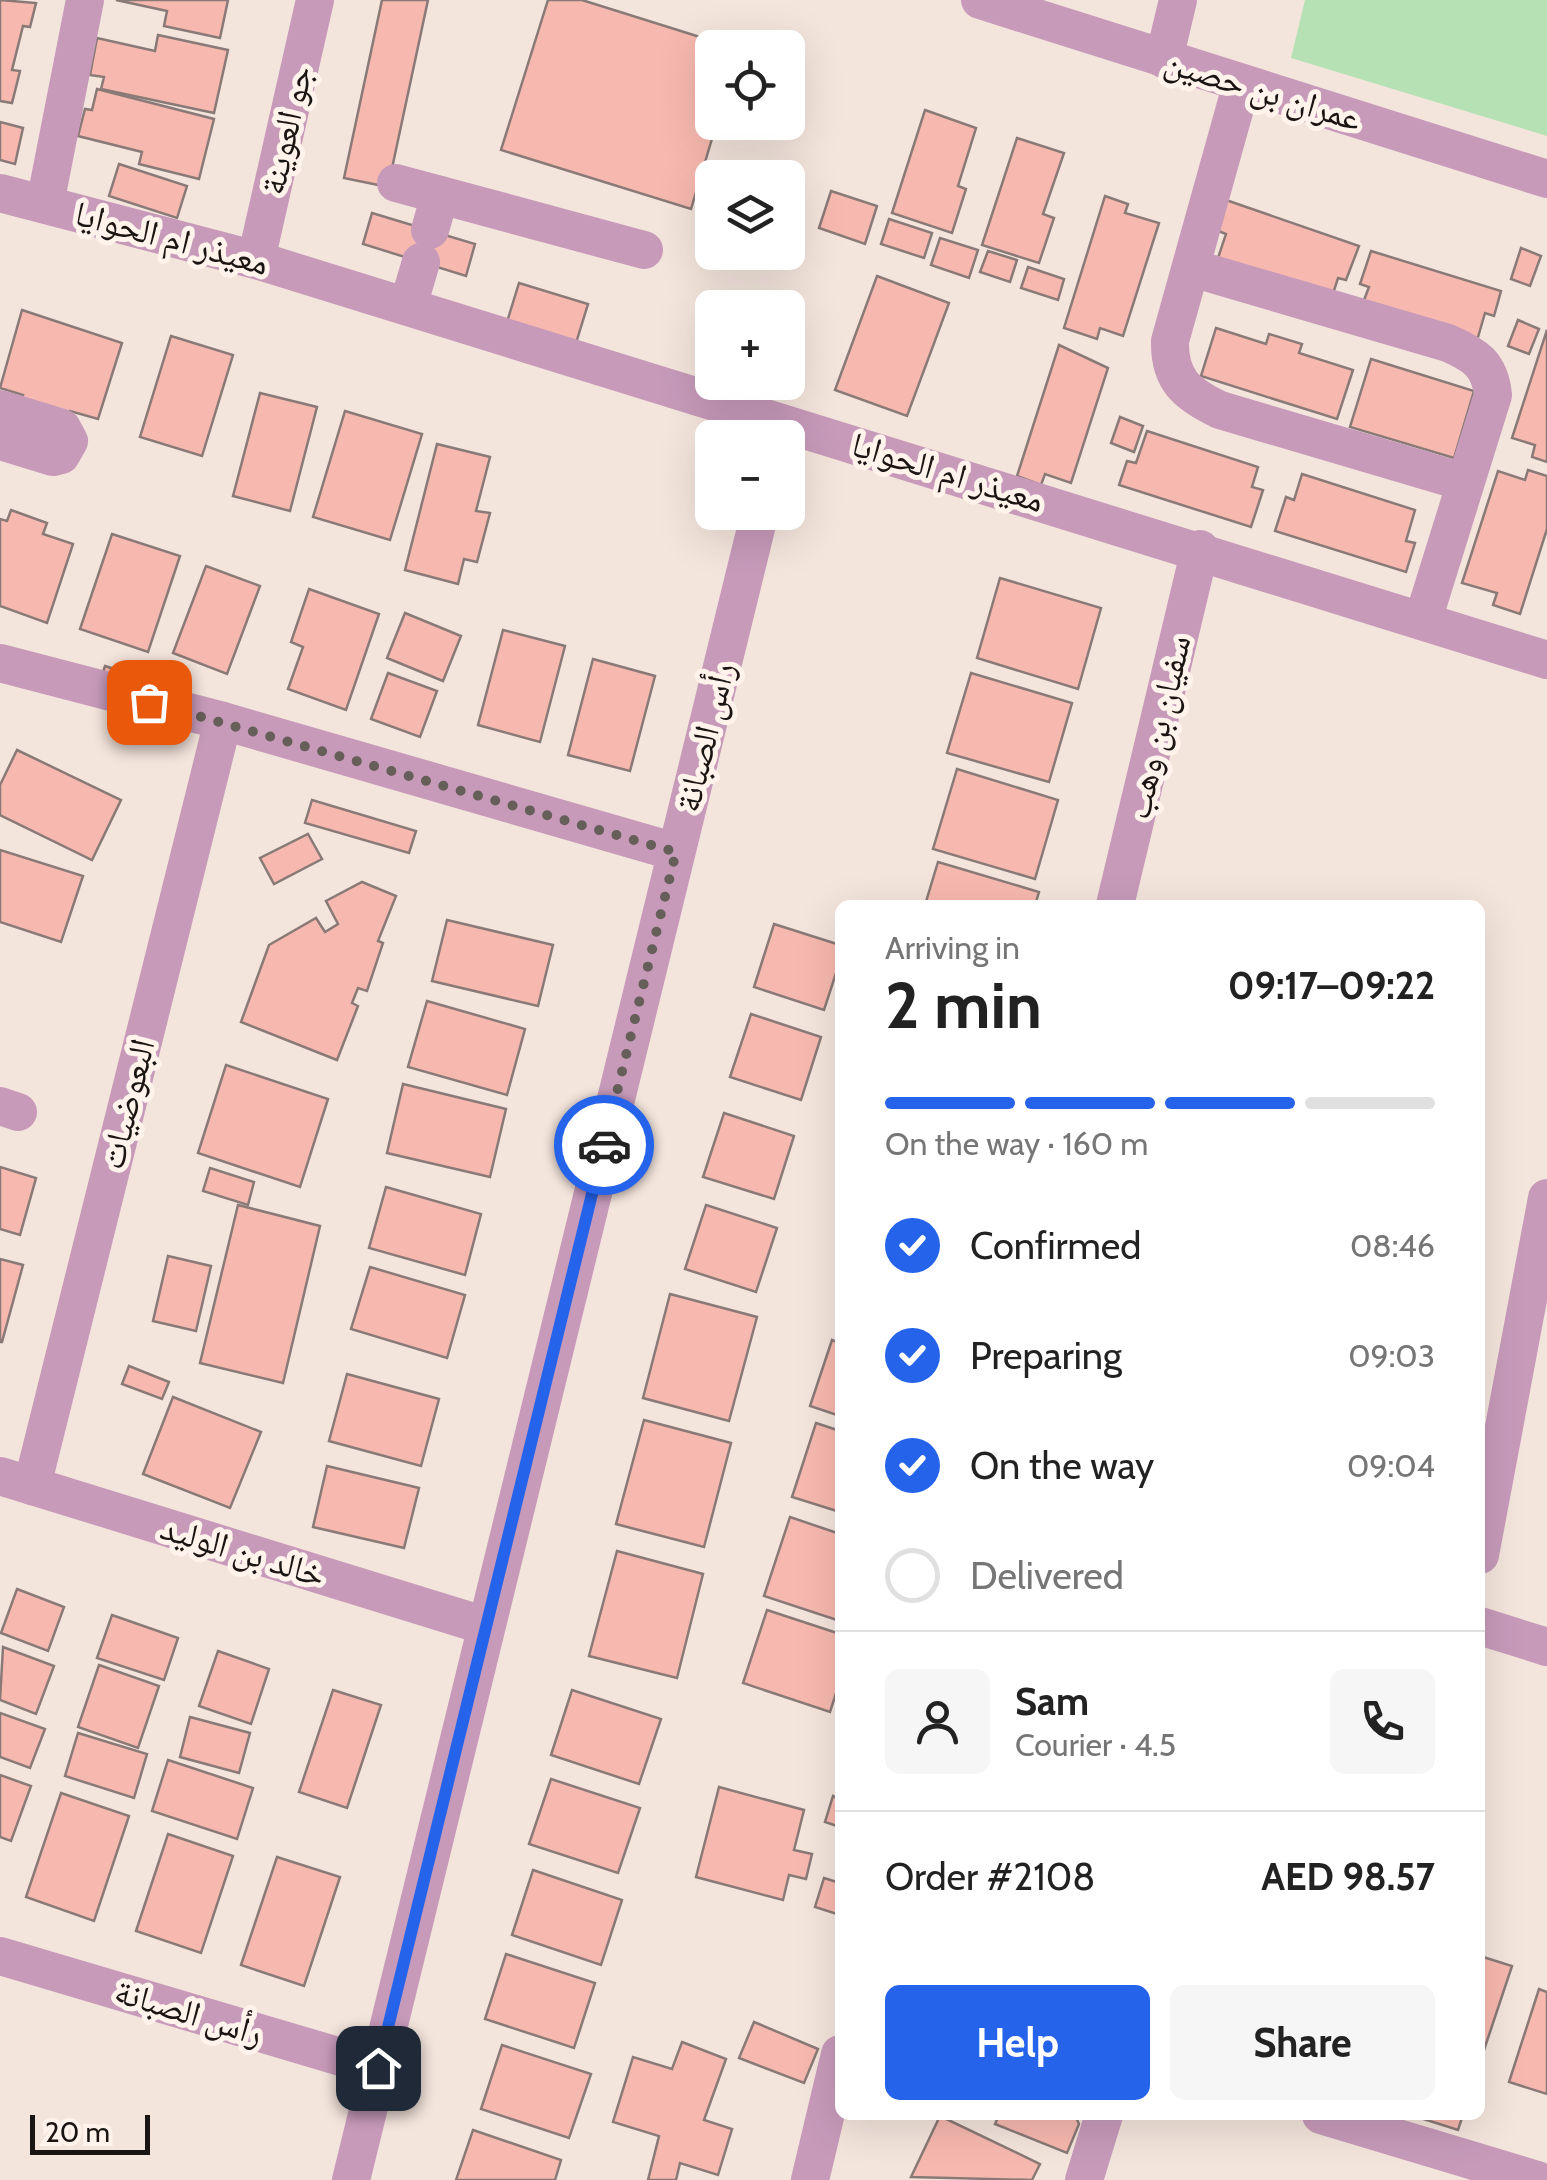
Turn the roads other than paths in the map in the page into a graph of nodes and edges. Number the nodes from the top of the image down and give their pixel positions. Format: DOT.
graph roads {
  1 [pos="85,0"];
  2 [pos="315,0"];
  3 [pos="980,0"];
  4 [pos="1178,0"];
  5 [pos="1164,58"];
  6 [pos="1242,83"];
  7 [pos="1547,179"];
  8 [pos="396,183"];
  9 [pos="0,193"];
  10 [pos="45,204"];
  11 [pos="431,229"];
  12 [pos="644,250"];
  13 [pos="256,260"];
  14 [pos="1192,268"];
  15 [pos="408,306"];
  16 [pos="0,409"];
  17 [pos="753,420"];
  18 [pos="805,436"];
  19 [pos="0,442"];
  20 [pos="1464,482"];
  21 [pos="756,530"];
  22 [pos="1200,549"];
  23 [pos="1422,620"];
  24 [pos="1547,660"];
  25 [pos="0,663"];
  26 [pos="223,721"];
  27 [pos="676,852"];
  28 [pos="1116,900"];
  29 [pos="1547,1198"];
  30 [pos="16,1481"];
  31 [pos="1485,1528"];
  32 [pos="486,1626"];
  33 [pos="1485,1628"];
  34 [pos="1547,1647"];
  35 [pos="0,1956"];
  36 [pos="378,2068"];
  37 [pos="835,2075"];
  38 [pos="1102,2120"];
  39 [pos="1337,2120"];
  40 [pos="352,2180"];
  41 [pos="810,2180"];
  42 [pos="1084,2180"];
  43 [pos="1534,2180"];
  1 -- 10 [label="street"];
  2 -- 13 [label="street, جو العوينة"];
  3 -- 5 [label="street, عمران بن حصين"];
  4 -- 5 [label="street"];
  5 -- 6 [label="street, عمران بن حصين"];
  6 -- 7 [label="street, عمران بن حصين"];
  6 -- 14 [label="street"];
  8 -- 11 [label="street"];
  9 -- 10 [label="street, معيذر ام الحوايا"];
  10 -- 13 [label="street, معيذر ام الحوايا"];
  11 -- 12 [label="street"];
  11 -- 15 [label="street"];
  13 -- 15 [label="street, معيذر ام الحوايا"];
  14 -- 20 [label="street"];
  14 -- 20 [label="street"];
  15 -- 17 [label="street, معيذر ام الحوايا"];
  16 -- 19 [label="street"];
  18 -- 22 [label="street, معيذر ام الحوايا"];
  20 -- 23 [label="street"];
  21 -- 27 [label="street, رأس الصبانة"];
  22 -- 23 [label="street, معيذر ام الحوايا"];
  22 -- 28 [label="street, سفيان بن وهب"];
  23 -- 24 [label="street, معيذر ام الحوايا"];
  25 -- 26 [label="street"];
  26 -- 27 [label="street"];
  26 -- 30 [label="street, البعوضيات"];
  27 -- 32 [label="street, رأس الصبانة"];
  29 -- 31 [label="street"];
  30 -- 32 [label="street, خالد بن الوليد"];
  32 -- 36 [label="street, رأس الصبانة"];
  33 -- 34 [label="street"];
  35 -- 36 [label="street, رأس الصبانة"];
  36 -- 40 [label="street, رأس الصبانة"];
  37 -- 41 [label="street"];
  38 -- 42 [label="street"];
  39 -- 43 [label="street"];
}
